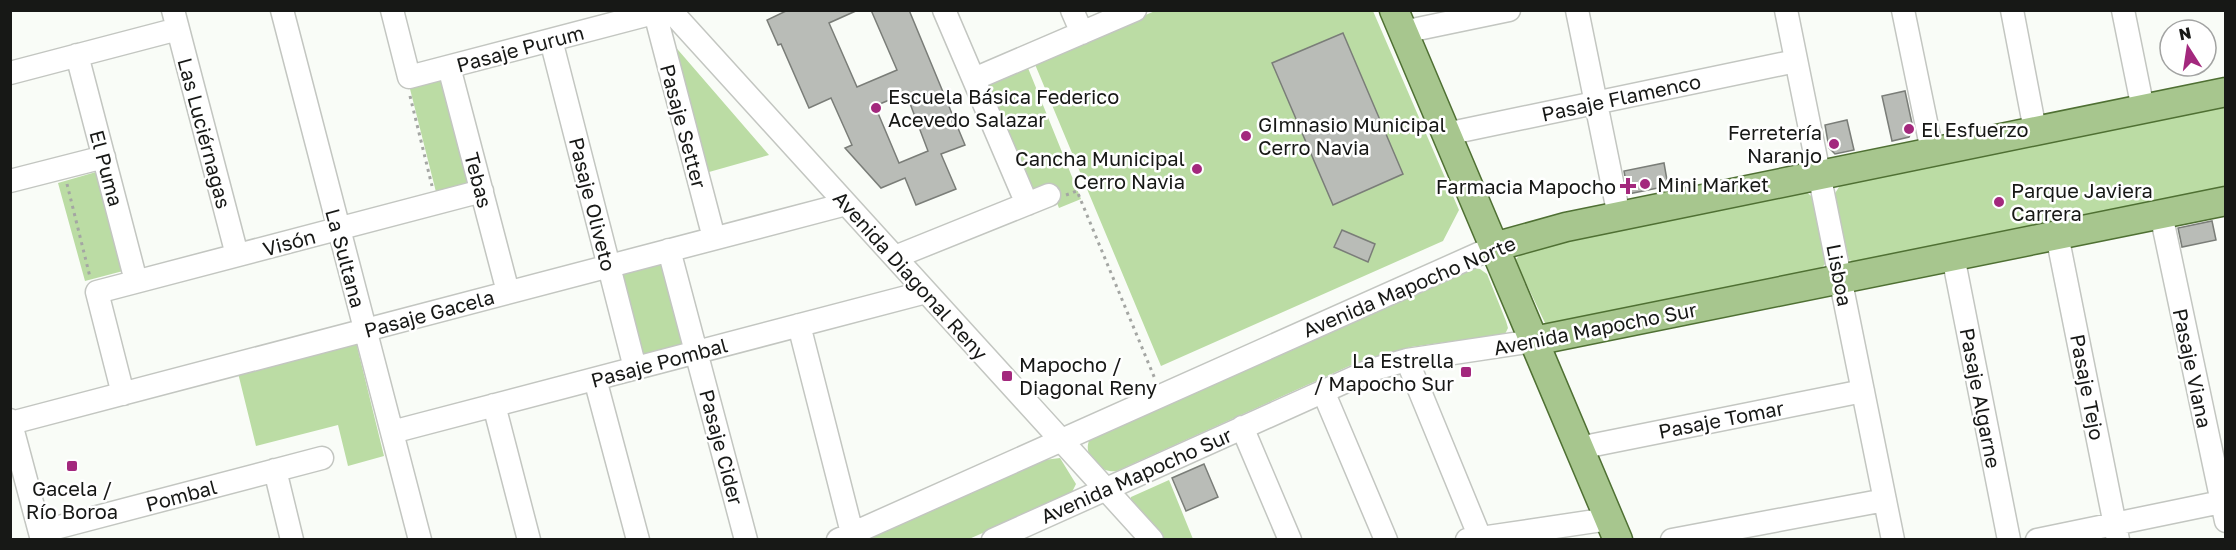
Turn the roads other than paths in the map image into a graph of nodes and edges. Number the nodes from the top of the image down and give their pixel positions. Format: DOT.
graph roads {
  1 [pos="282,10"];
  2 [pos="392,10"];
  3 [pos="945,10"];
  4 [pos="1072,10"];
  5 [pos="1135,10"];
  6 [pos="1509,10"];
  7 [pos="1577,10"];
  8 [pos="1786,10"];
  9 [pos="1903,10"];
  10 [pos="2012,10"];
  11 [pos="2123,10"];
  12 [pos="663,11"];
  13 [pos="176,20"];
  14 [pos="1399,21"];
  15 [pos="1082,33"];
  16 [pos="550,40"];
  17 [pos="77,55"];
  18 [pos="1796,61"];
  19 [pos="449,67"];
  20 [pos="10,73"];
  21 [pos="974,79"];
  22 [pos="2226,92"];
  23 [pos="1596,102"];
  24 [pos="2143,109"];
  25 [pos="2035,130"];
  26 [pos="1446,134"];
  27 [pos="1932,151"];
  28 [pos="104,157"];
  29 [pos="1820,174"];
  30 [pos="10,181"];
  31 [pos="482,191"];
  32 [pos="1049,195"];
  33 [pos="2226,201"];
  34 [pos="846,204"];
  35 [pos="1027,204"];
  36 [pos="2161,214"];
  37 [pos="1619,216"];
  38 [pos="339,229"];
  39 [pos="2057,235"];
  40 [pos="714,238"];
  41 [pos="1494,247"];
  42 [pos="669,250"];
  43 [pos="237,255"];
  44 [pos="1953,256"];
  45 [pos="895,257"];
  46 [pos="609,266"];
  47 [pos="1841,279"];
  48 [pos="136,281"];
  49 [pos="508,292"];
  50 [pos="926,292"];
  51 [pos="799,325"];
  52 [pos="365,330"];
  53 [pos="1534,341"];
  54 [pos="696,352"];
  55 [pos="1407,360"];
  56 [pos="635,368"];
  57 [pos="595,379"];
  58 [pos="1323,390"];
  59 [pos="1863,391"];
  60 [pos="123,394"];
  61 [pos="494,405"];
  62 [pos="11,422"];
  63 [pos="1242,427"];
  64 [pos="392,432"];
  65 [pos="1061,439"];
  66 [pos="1579,448"];
  67 [pos="322,458"];
  68 [pos="275,470"];
  69 [pos="19,486"];
  70 [pos="1106,488"];
  71 [pos="1885,500"];
  72 [pos="2224,508"];
  73 [pos="1614,529"];
  74 [pos="2116,532"];
  75 [pos="41,536"];
  76 [pos="845,536"];
  77 [pos="1476,539"];
  78 [pos="292,540"];
  79 [pos="420,540"];
  80 [pos="529,540"];
  81 [pos="638,540"];
  82 [pos="746,540"];
  83 [pos="993,540"];
  84 [pos="1152,540"];
  85 [pos="1290,540"];
  86 [pos="1386,540"];
  87 [pos="1672,540"];
  88 [pos="1893,540"];
  89 [pos="2009,540"];
  90 [pos="2037,540"];
  1 -- 38 [label="street, La Sultana"];
  2 -- 19 [label="street, Pasaje Purum"];
  3 -- 21 [label="street"];
  4 -- 15 [label="street"];
  5 -- 15 [label="street"];
  6 -- 14 [label="street"];
  7 -- 23 [label="street"];
  8 -- 18 [label="street, Lisboa"];
  9 -- 27 [label="street"];
  10 -- 25 [label="street"];
  11 -- 24 [label="street"];
  12 -- 16 [label="street, Pasaje Purum"];
  12 -- 34 [label="street, Avenida Diagonal Reny"];
  12 -- 40 [label="street, Pasaje Setter"];
  13 -- 17 [label="street"];
  13 -- 43 [label="street, Las Luciérnagas"];
  14 -- 26 [label="main road"];
  15 -- 21 [label="street"];
  16 -- 19 [label="street, Pasaje Purum"];
  16 -- 46 [label="street, Pasaje Oliveto"];
  17 -- 20 [label="street"];
  17 -- 28 [label="street, El Puma"];
  18 -- 23 [label="street, Pasaje Flamenco"];
  18 -- 29 [label="street, Lisboa"];
  19 -- 31 [label="street, Tebas"];
  21 -- 35 [label="street"];
  22 -- 24 [label="main road, Avenida Mapocho Norte"];
  23 -- 26 [label="street, Pasaje Flamenco"];
  23 -- 37 [label="street"];
  24 -- 25 [label="main road, Avenida Mapocho Norte"];
  25 -- 27 [label="main road, Avenida Mapocho Norte"];
  26 -- 41 [label="main road"];
  27 -- 29 [label="main road, Avenida Mapocho Norte"];
  28 -- 30 [label="street"];
  28 -- 48 [label="street, El Puma"];
  29 -- 37 [label="main road, Avenida Mapocho Norte"];
  29 -- 47 [label="street, Lisboa"];
  31 -- 38 [label="street, Visón"];
  31 -- 49 [label="street, Tebas"];
  32 -- 35 [label="street"];
  33 -- 36 [label="main road, Avenida Mapocho Sur"];
  34 -- 40 [label="street, Pasaje Gacela"];
  34 -- 45 [label="street, Avenida Diagonal Reny"];
  35 -- 45 [label="street"];
  36 -- 39 [label="main road, Avenida Mapocho Sur"];
  36 -- 72 [label="street, Pasaje Viana"];
  37 -- 41 [label="main road, Avenida Mapocho Norte"];
  38 -- 43 [label="street, Visón"];
  38 -- 52 [label="street, La Sultana"];
  39 -- 44 [label="main road, Avenida Mapocho Sur"];
  39 -- 74 [label="street, Pasaje Tejo"];
  40 -- 42 [label="street, Pasaje Gacela"];
  41 -- 53 [label="main road"];
  41 -- 65 [label="street, Avenida Mapocho Norte"];
  42 -- 46 [label="street, Pasaje Gacela"];
  42 -- 54 [label="street, Pasaje Cider"];
  43 -- 48 [label="street, Visón"];
  44 -- 47 [label="main road, Avenida Mapocho Sur"];
  44 -- 89 [label="street, Pasaje Algarne"];
  45 -- 50 [label="street, Avenida Diagonal Reny"];
  46 -- 49 [label="street, Pasaje Gacela"];
  46 -- 56 [label="street, Pasaje Oliveto"];
  47 -- 53 [label="main road, Avenida Mapocho Sur"];
  47 -- 59 [label="street, Lisboa"];
  48 -- 60 [label="street, Visón"];
  49 -- 52 [label="street, Pasaje Gacela"];
  50 -- 51 [label="street, Pasaje Pombal"];
  50 -- 65 [label="street, Avenida Diagonal Reny"];
  51 -- 54 [label="street, Pasaje Pombal"];
  51 -- 76 [label="street"];
  52 -- 60 [label="street, Pasaje Gacela"];
  52 -- 64 [label="street, La Sultana"];
  53 -- 55 [label="street, Avenida Mapocho Sur"];
  53 -- 66 [label="main road"];
  54 -- 56 [label="street, Pasaje Pombal"];
  54 -- 82 [label="street, Pasaje Cider"];
  55 -- 58 [label="street, Avenida Mapocho Sur"];
  55 -- 77 [label="street"];
  56 -- 57 [label="street, Pasaje Pombal"];
  57 -- 61 [label="street, Pasaje Pombal"];
  57 -- 81 [label="street"];
  58 -- 63 [label="street, Avenida Mapocho Sur"];
  58 -- 86 [label="street"];
  59 -- 66 [label="street, Pasaje Tomar"];
  59 -- 71 [label="street, Lisboa"];
  60 -- 62 [label="street, Pasaje Gacela"];
  61 -- 64 [label="street, Pasaje Pombal"];
  61 -- 80 [label="street"];
  62 -- 69 [label="street"];
  63 -- 70 [label="street, Avenida Mapocho Sur"];
  63 -- 85 [label="street"];
  64 -- 79 [label="street, La Sultana"];
  65 -- 70 [label="street, Avenida Diagonal Reny"];
  65 -- 76 [label="street, Avenida Mapocho Norte"];
  66 -- 73 [label="main road"];
  67 -- 68 [label="street, Pombal"];
  68 -- 75 [label="street, Pombal"];
  68 -- 78 [label="street"];
  69 -- 75 [label="street"];
  70 -- 83 [label="street, Avenida Mapocho Sur"];
  70 -- 84 [label="street, Avenida Diagonal Reny"];
  71 -- 87 [label="street"];
  71 -- 88 [label="street, Lisboa"];
  72 -- 74 [label="street"];
  73 -- 77 [label="street"];
  74 -- 90 [label="street"];
}
